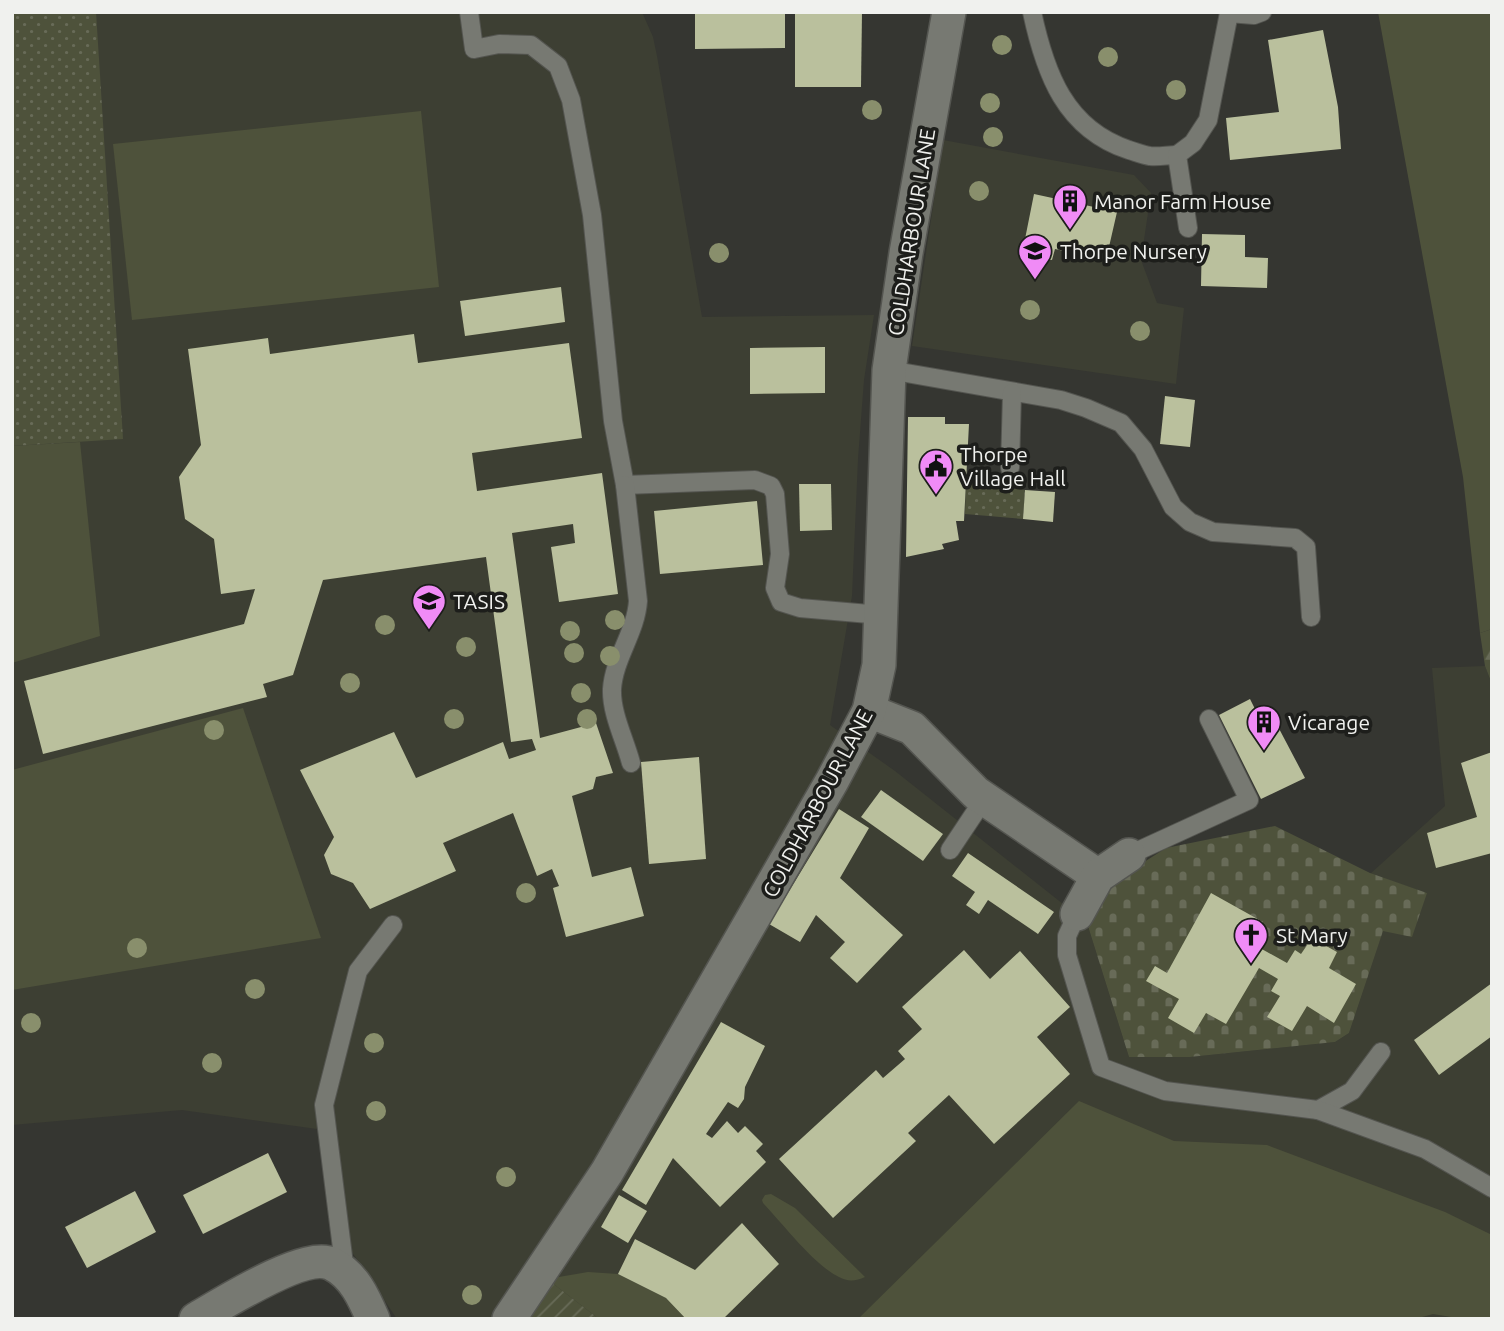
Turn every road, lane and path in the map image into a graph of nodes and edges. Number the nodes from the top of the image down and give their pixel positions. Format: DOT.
graph roads {
  1 [pos="469,12"];
  2 [pos="948,12"];
  3 [pos="1032,12"];
  4 [pos="1262,12"];
  5 [pos="1228,13"];
  6 [pos="1177,155"];
  7 [pos="1188,228"];
  8 [pos="888,370"];
  9 [pos="1012,393"];
  10 [pos="1010,468"];
  11 [pos="625,485"];
  12 [pos="881,615"];
  13 [pos="1311,617"];
  14 [pos="869,711"];
  15 [pos="1209,719"];
  16 [pos="631,763"];
  17 [pos="984,799"];
  18 [pos="950,850"];
  19 [pos="1129,855"];
  20 [pos="1098,876"];
  21 [pos="1077,914"];
  22 [pos="393,925"];
  23 [pos="1381,1052"];
  24 [pos="1318,1110"];
  25 [pos="1492,1188"];
  26 [pos="345,1272"];
  27 [pos="196,1319"];
  28 [pos="373,1319"];
  29 [pos="509,1319"];
  1 -- 11 [label="lane"];
  2 -- 8 [label="street, COLDHARBOUR LANE"];
  3 -- 6 [label="lane"];
  4 -- 5 [label="lane"];
  5 -- 6 [label="lane"];
  6 -- 7 [label="lane"];
  8 -- 9 [label="lane"];
  8 -- 12 [label="street, COLDHARBOUR LANE"];
  9 -- 10 [label="lane"];
  9 -- 13 [label="lane"];
  11 -- 12 [label="lane"];
  11 -- 16 [label="lane"];
  12 -- 14 [label="street, COLDHARBOUR LANE"];
  14 -- 17 [label="street"];
  14 -- 29 [label="street, COLDHARBOUR LANE"];
  15 -- 19 [label="lane"];
  17 -- 18 [label="lane"];
  17 -- 20 [label="street"];
  19 -- 20 [label="street"];
  20 -- 21 [label="street"];
  21 -- 24 [label="lane"];
  22 -- 26 [label="lane"];
  23 -- 24 [label="lane"];
  24 -- 25 [label="lane"];
  26 -- 27 [label="street"];
  26 -- 28 [label="street"];
}
